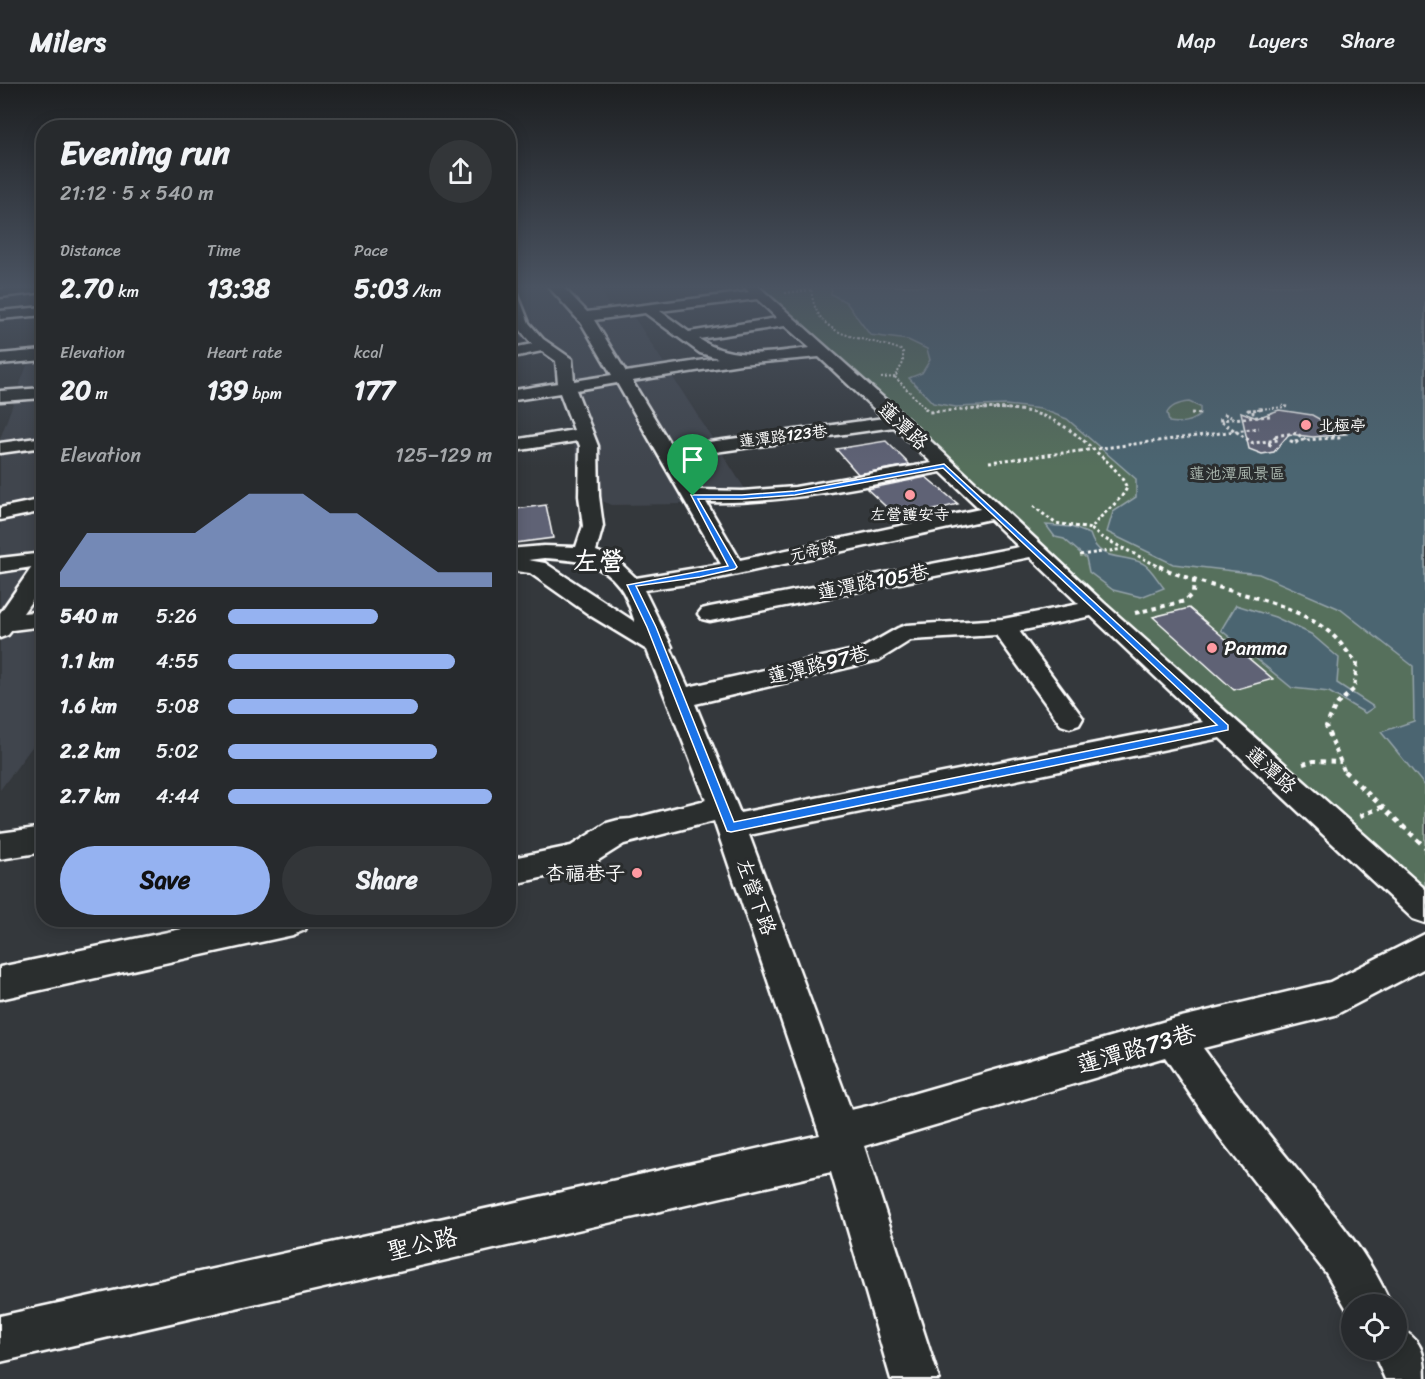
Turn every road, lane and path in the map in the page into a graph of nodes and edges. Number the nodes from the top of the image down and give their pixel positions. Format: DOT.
graph roads {
  1 [pos="542,346"];
  2 [pos="544,346"];
  3 [pos="602,346"];
  4 [pos="699,346"];
  5 [pos="821,346"];
  6 [pos="893,346"];
  7 [pos="516,352"];
  8 [pos="36,356"];
  9 [pos="836,358"];
  10 [pos="0,359"];
  11 [pos="740,359"];
  12 [pos="622,377"];
  13 [pos="886,378"];
  14 [pos="891,382"];
  15 [pos="566,386"];
  16 [pos="36,394"];
  17 [pos="516,395"];
  18 [pos="0,396"];
  19 [pos="1282,405"];
  20 [pos="1257,410"];
  21 [pos="1191,412"];
  22 [pos="1202,414"];
  23 [pos="1224,414"];
  24 [pos="1240,416"];
  25 [pos="1259,416"];
  26 [pos="1220,420"];
  27 [pos="899,421"];
  28 [pos="1258,428"];
  29 [pos="1236,431"];
  30 [pos="585,434"];
  31 [pos="1287,436"];
  32 [pos="1333,438"];
  33 [pos="1305,440"];
  34 [pos="1277,441"];
  35 [pos="1253,442"];
  36 [pos="36,443"];
  37 [pos="516,446"];
  38 [pos="1272,446"];
  39 [pos="0,448"];
  40 [pos="667,453"];
  41 [pos="989,462"];
  42 [pos="944,466"];
  43 [pos="693,496"];
  44 [pos="1033,506"];
  45 [pos="36,507"];
  46 [pos="994,512"];
  47 [pos="0,514"];
  48 [pos="1091,529"];
  49 [pos="1124,549"];
  50 [pos="1035,550"];
  51 [pos="516,554"];
  52 [pos="584,554"];
  53 [pos="1080,555"];
  54 [pos="36,560"];
  55 [pos="516,564"];
  56 [pos="0,565"];
  57 [pos="733,567"];
  58 [pos="36,578"];
  59 [pos="1194,581"];
  60 [pos="631,585"];
  61 [pos="1096,608"];
  62 [pos="710,614"];
  63 [pos="1126,615"];
  64 [pos="36,620"];
  65 [pos="3,627"];
  66 [pos="1003,627"];
  67 [pos="660,647"];
  68 [pos="681,698"];
  69 [pos="1070,718"];
  70 [pos="1225,727"];
  71 [pos="1341,762"];
  72 [pos="1296,767"];
  73 [pos="1382,807"];
  74 [pos="727,817"];
  75 [pos="1355,819"];
  76 [pos="36,840"];
  77 [pos="0,846"];
  78 [pos="1425,847"];
  79 [pos="516,870"];
  80 [pos="1425,909"];
  81 [pos="260,927"];
  82 [pos="1425,950"];
  83 [pos="0,983"];
  84 [pos="1173,1037"];
  85 [pos="842,1141"];
  86 [pos="1362,1294"];
  87 [pos="0,1339"];
  88 [pos="1401,1360"];
  89 [pos="915,1379"];
  90 [pos="1412,1379"];
  1 -- 7 [label="street"];
  2 -- 15 [label="street"];
  3 -- 12 [label="street"];
  4 -- 11 [label="street"];
  5 -- 9 [label="street, 蓮潭路"];
  6 -- 48 [label="path"];
  8 -- 10 [label="street"];
  9 -- 11 [label="street"];
  9 -- 27 [label="street, 蓮潭路"];
  11 -- 12 [label="street"];
  12 -- 15 [label="street"];
  12 -- 40 [label="street"];
  13 -- 14 [label="path"];
  15 -- 17 [label="street"];
  15 -- 30 [label="street"];
  16 -- 18 [label="street"];
  19 -- 20 [label="path"];
  20 -- 24 [label="path"];
  20 -- 25 [label="path"];
  21 -- 22 [label="path"];
  23 -- 24 [label="path"];
  24 -- 34 [label="path"];
  26 -- 29 [label="path"];
  27 -- 40 [label="street, 蓮潭路123巷"];
  27 -- 42 [label="street, 蓮潭路"];
  28 -- 29 [label="path, bridge"];
  29 -- 35 [label="path"];
  29 -- 41 [label="path, bridge"];
  30 -- 37 [label="street"];
  30 -- 52 [label="street"];
  31 -- 33 [label="path"];
  32 -- 33 [label="path"];
  33 -- 34 [label="path"];
  34 -- 38 [label="path"];
  36 -- 39 [label="street"];
  40 -- 43 [label="street"];
  42 -- 43 [label="street"];
  42 -- 46 [label="street, 蓮潭路"];
  43 -- 57 [label="street"];
  44 -- 48 [label="path"];
  45 -- 47 [label="street"];
  46 -- 50 [label="street, 蓮潭路"];
  46 -- 57 [label="street, 元帝路"];
  48 -- 49 [label="path"];
  49 -- 53 [label="path"];
  49 -- 59 [label="path"];
  50 -- 61 [label="street, 蓮潭路"];
  50 -- 62 [label="street, 蓮潭路105巷"];
  51 -- 52 [label="street"];
  52 -- 60 [label="street, 左營下路"];
  54 -- 56 [label="street"];
  55 -- 67 [label="street"];
  57 -- 60 [label="street, 元帝路"];
  58 -- 65 [label="street"];
  59 -- 63 [label="path"];
  59 -- 71 [label="path"];
  60 -- 67 [label="street, 左營下路"];
  61 -- 66 [label="street, 蓮潭路97巷"];
  61 -- 70 [label="street, 蓮潭路"];
  64 -- 65 [label="street"];
  66 -- 68 [label="street, 蓮潭路97巷"];
  66 -- 69 [label="street"];
  67 -- 68 [label="street, 左營下路"];
  68 -- 74 [label="street, 左營下路"];
  70 -- 74 [label="street"];
  70 -- 80 [label="street, 蓮潭路"];
  71 -- 72 [label="path"];
  71 -- 73 [label="path"];
  73 -- 75 [label="path"];
  73 -- 78 [label="path"];
  74 -- 79 [label="street"];
  74 -- 85 [label="street, 左營下路"];
  76 -- 77 [label="street"];
  81 -- 83 [label="street"];
  82 -- 84 [label="street, 蓮潭路73巷"];
  84 -- 85 [label="street, 蓮潭路73巷"];
  84 -- 86 [label="street"];
  85 -- 87 [label="street, 聖公路"];
  85 -- 89 [label="street, 左營下路"];
  88 -- 90 [label="street"];
}
